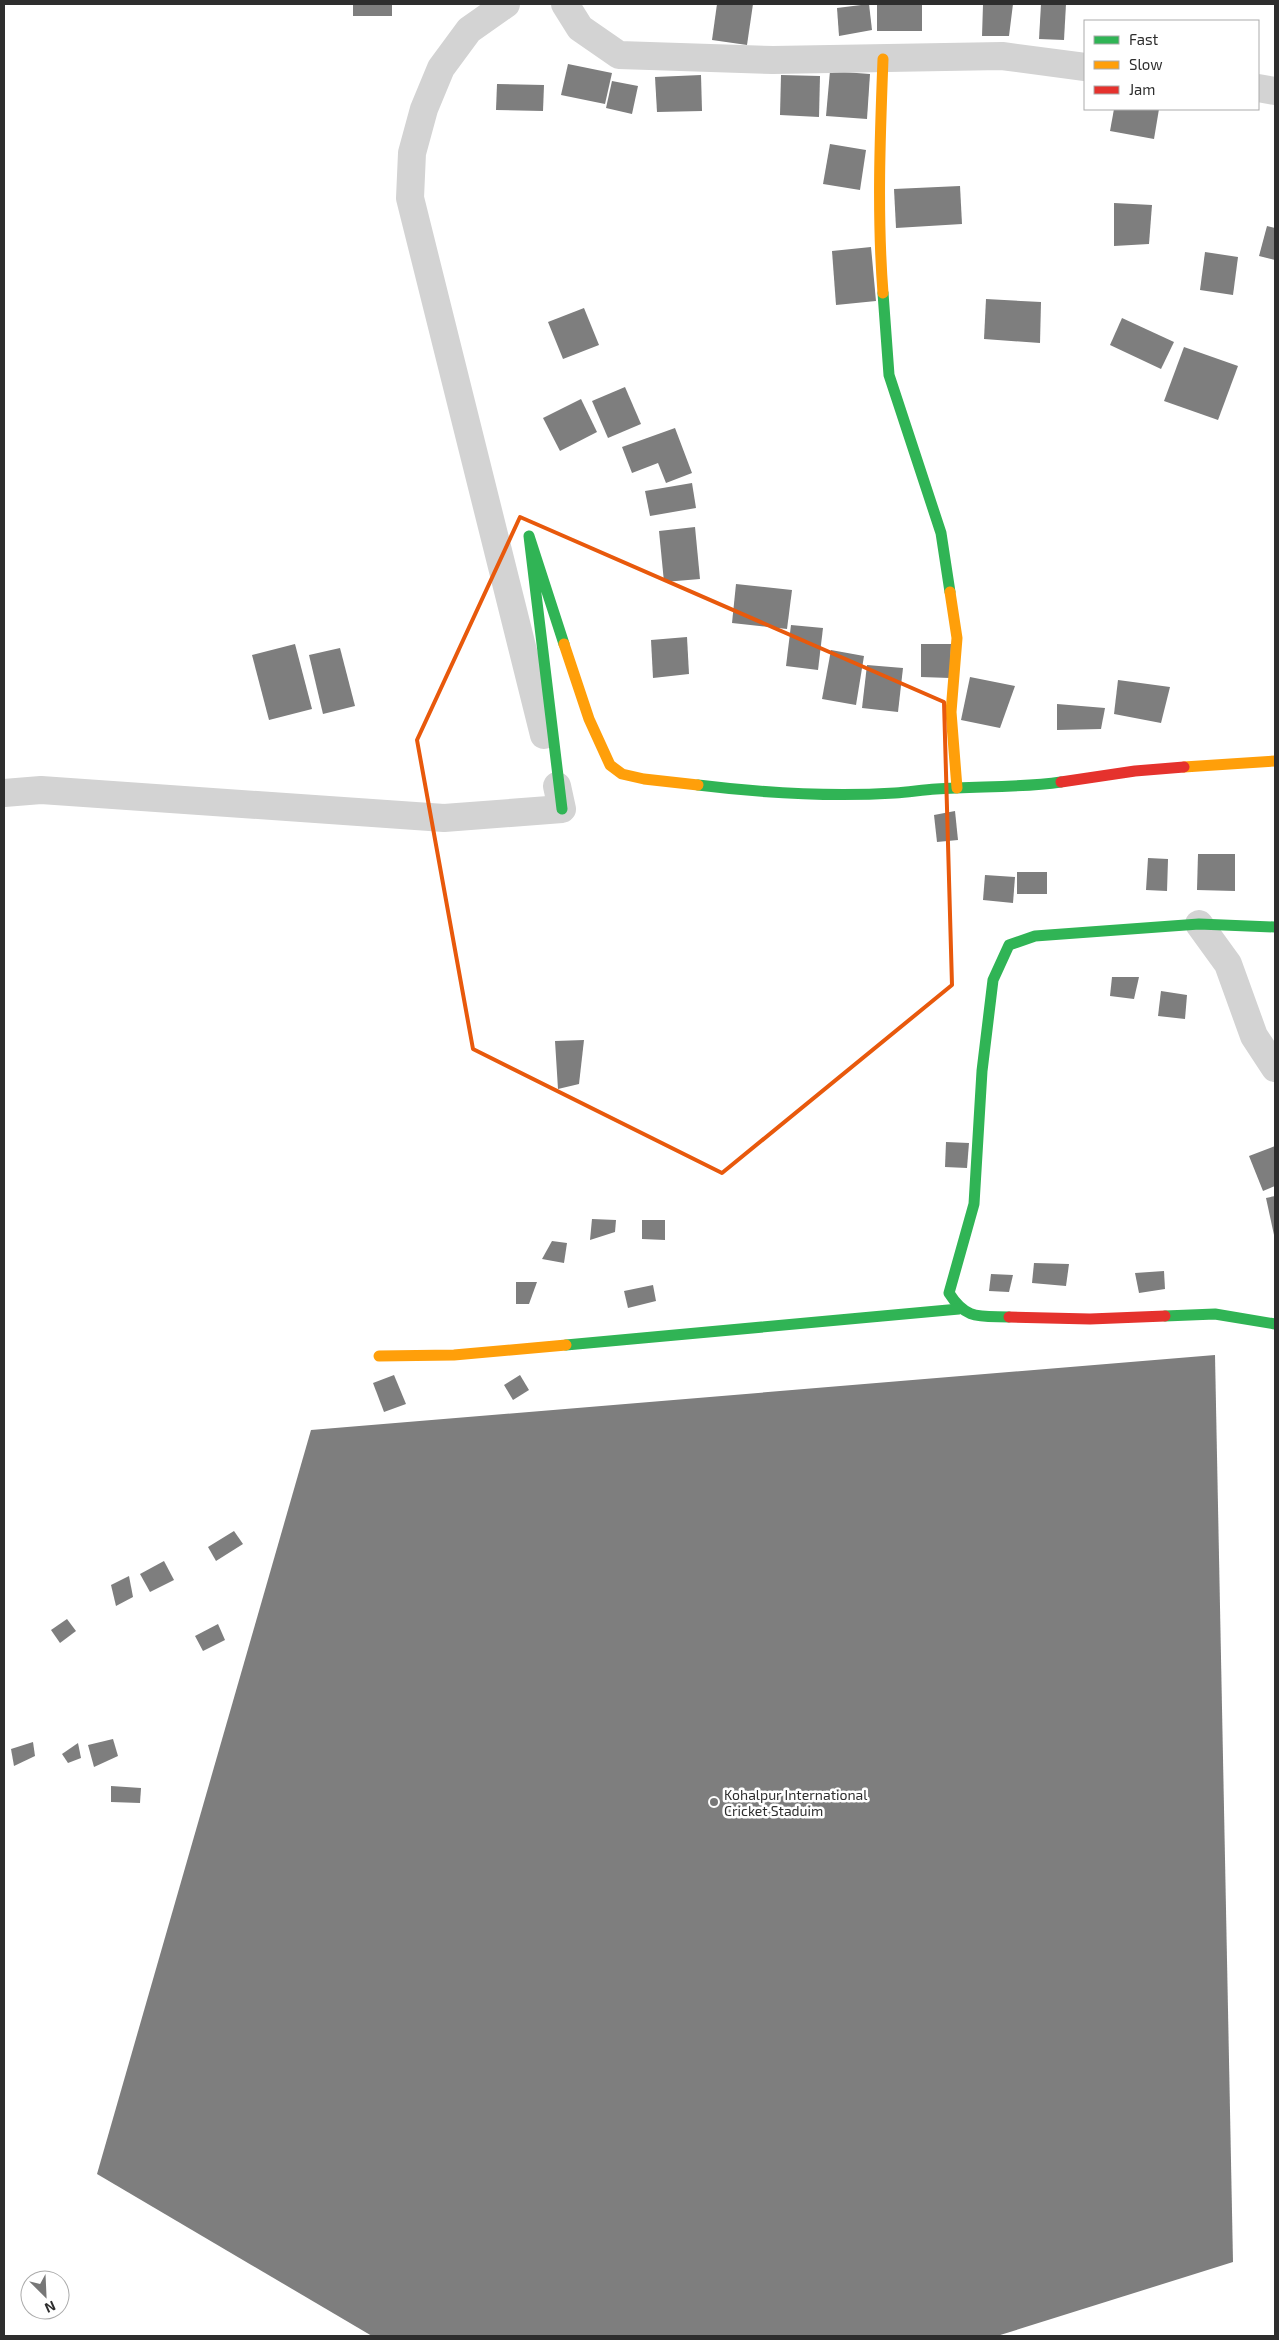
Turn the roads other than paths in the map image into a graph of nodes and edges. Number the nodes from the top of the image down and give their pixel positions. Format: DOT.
graph roads {
  1 [pos="506,4"];
  2 [pos="565,4"];
  3 [pos="883,59"];
  4 [pos="1084,67"];
  5 [pos="1259,88"];
  6 [pos="1275,91"];
  7 [pos="1275,761"];
  8 [pos="957,788"];
  9 [pos="4,793"];
  10 [pos="562,809"];
  11 [pos="1199,924"];
  12 [pos="1275,927"];
  13 [pos="1275,1068"];
  14 [pos="959,1309"];
  15 [pos="1275,1324"];
  16 [pos="379,1356"];
  1 -- 10 [label="street"];
  2 -- 3 [label="street"];
  3 -- 4 [label="street"];
  3 -- 8 [label="street"];
  5 -- 6 [label="street"];
  7 -- 8 [label="street"];
  8 -- 10 [label="street"];
  9 -- 10 [label="street"];
  11 -- 12 [label="street"];
  11 -- 13 [label="street"];
  11 -- 14 [label="street"];
  14 -- 15 [label="street"];
  14 -- 16 [label="street"];
}
